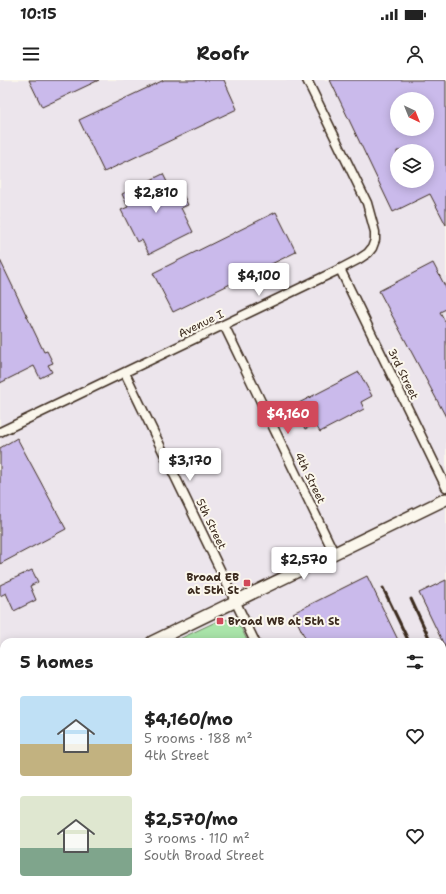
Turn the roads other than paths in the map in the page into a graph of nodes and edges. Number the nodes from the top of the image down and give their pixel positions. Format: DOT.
graph roads {
  1 [pos="307,80"];
  2 [pos="340,269"];
  3 [pos="224,325"];
  4 [pos="125,373"];
  5 [pos="0,432"];
  6 [pos="446,487"];
  7 [pos="446,499"];
  8 [pos="334,553"];
  9 [pos="235,601"];
  10 [pos="160,638"];
  11 [pos="253,638"];
  1 -- 2 [label="street, Avenue I"];
  2 -- 3 [label="street, Avenue I"];
  2 -- 6 [label="street, 3rd Street"];
  3 -- 4 [label="street, Avenue I"];
  3 -- 8 [label="street, 4th Street"];
  4 -- 5 [label="street, Avenue I"];
  4 -- 9 [label="street, 5th Street"];
  7 -- 8 [label="street"];
  8 -- 9 [label="street"];
  9 -- 10 [label="street"];
  9 -- 11 [label="street, 5th Street"];
}
